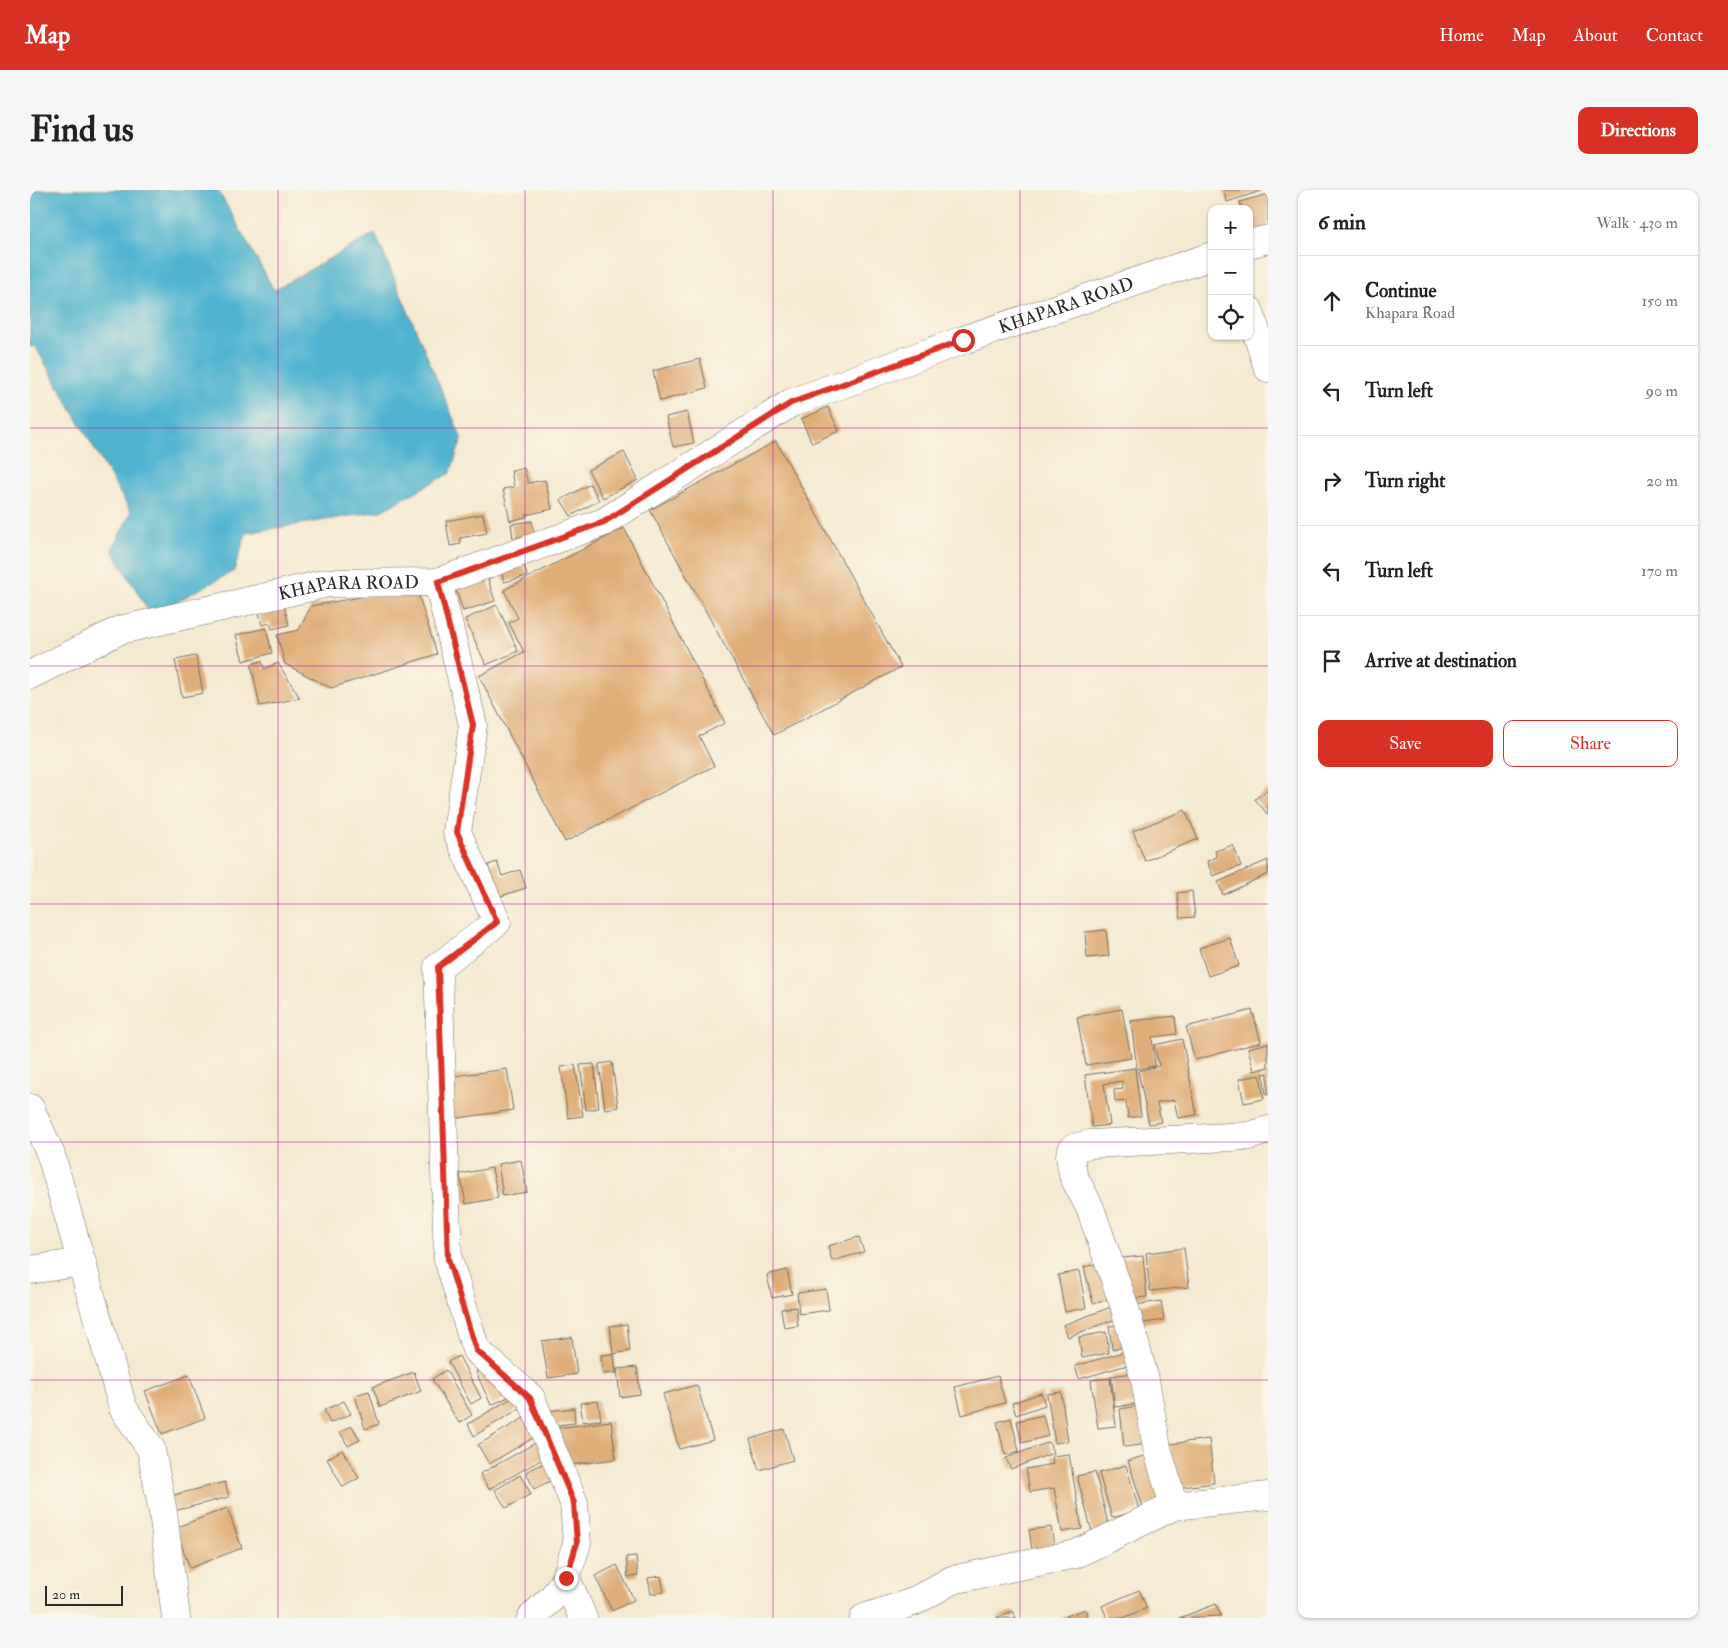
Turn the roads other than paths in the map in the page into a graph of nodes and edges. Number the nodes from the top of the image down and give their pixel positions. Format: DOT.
graph roads {
  1 [pos="1268,239"];
  2 [pos="1253,243"];
  3 [pos="1208,257"];
  4 [pos="1253,322"];
  5 [pos="1268,368"];
  6 [pos="438,582"];
  7 [pos="30,675"];
  8 [pos="30,1108"];
  9 [pos="1268,1130"];
  10 [pos="82,1262"];
  11 [pos="30,1270"];
  12 [pos="1268,1496"];
  13 [pos="1174,1506"];
  14 [pos="566,1578"];
  15 [pos="176,1618"];
  16 [pos="532,1618"];
  17 [pos="583,1618"];
  18 [pos="864,1618"];
  1 -- 2 [label="street"];
  3 -- 6 [label="street, KHAPARA ROAD"];
  4 -- 5 [label="street"];
  6 -- 7 [label="street, KHAPARA ROAD"];
  6 -- 14 [label="street"];
  8 -- 10 [label="street"];
  9 -- 13 [label="street"];
  10 -- 11 [label="street"];
  10 -- 15 [label="street"];
  12 -- 13 [label="street"];
  13 -- 18 [label="street"];
  14 -- 16 [label="street"];
  14 -- 17 [label="street"];
}
